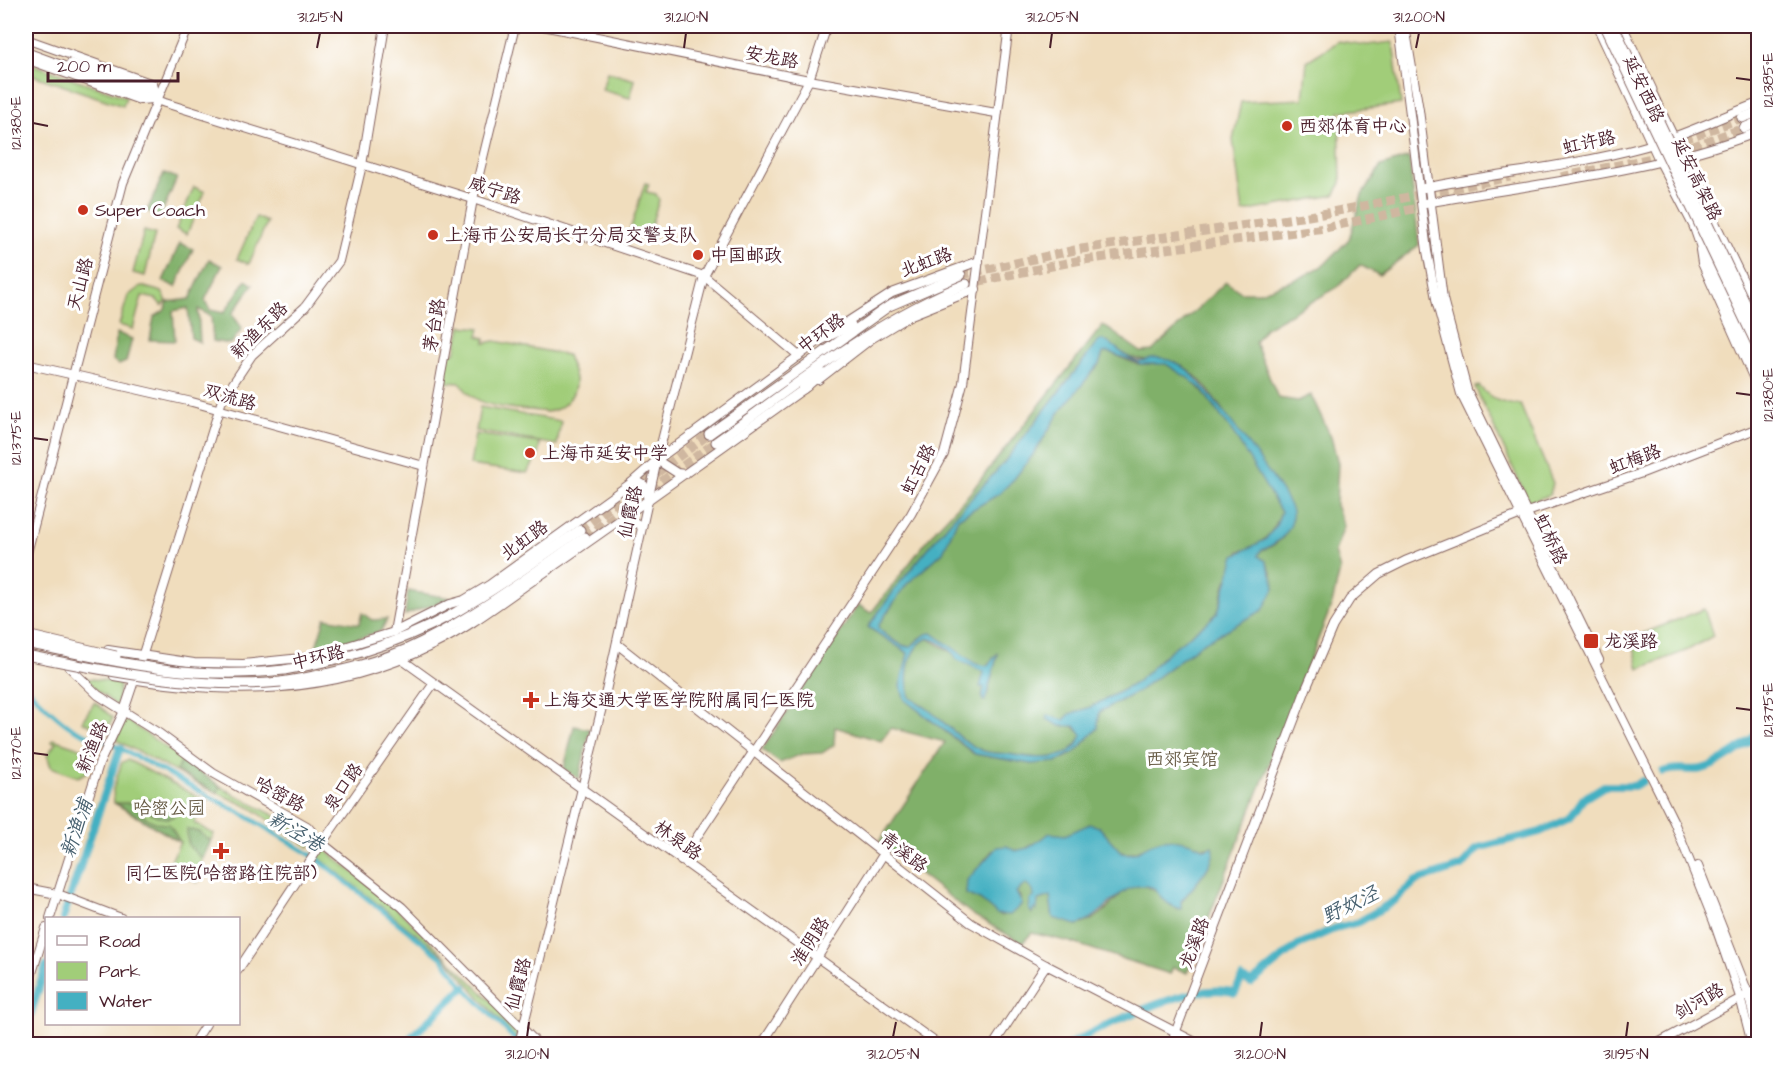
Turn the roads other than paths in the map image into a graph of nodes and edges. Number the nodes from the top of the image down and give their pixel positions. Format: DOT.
graph roads {
  1 [pos="188,26"];
  2 [pos="386,26"];
  3 [pos="515,26"];
  4 [pos="543,26"];
  5 [pos="827,26"];
  6 [pos="1009,26"];
  7 [pos="1399,26"];
  8 [pos="1405,26"];
  9 [pos="1597,26"];
  10 [pos="1605,26"];
  11 [pos="1620,26"];
  12 [pos="26,39"];
  13 [pos="26,46"];
  14 [pos="26,51"];
  15 [pos="26,59"];
  16 [pos="77,67"];
  17 [pos="809,80"];
  18 [pos="1652,90"];
  19 [pos="157,99"];
  20 [pos="1758,104"];
  21 [pos="1758,112"];
  22 [pos="996,113"];
  23 [pos="1758,122"];
  24 [pos="1758,132"];
  25 [pos="1674,137"];
  26 [pos="1652,144"];
  27 [pos="1681,155"];
  28 [pos="1659,160"];
  29 [pos="362,165"];
  30 [pos="1424,188"];
  31 [pos="473,199"];
  32 [pos="1426,202"];
  33 [pos="1695,229"];
  34 [pos="979,261"];
  35 [pos="961,275"];
  36 [pos="704,276"];
  37 [pos="966,284"];
  38 [pos="976,289"];
  39 [pos="883,310"];
  40 [pos="1758,311"];
  41 [pos="1758,330"];
  42 [pos="858,340"];
  43 [pos="819,341"];
  44 [pos="1758,348"];
  45 [pos="799,356"];
  46 [pos="1758,359"];
  47 [pos="26,364"];
  48 [pos="1758,369"];
  49 [pos="72,375"];
  50 [pos="1758,388"];
  51 [pos="803,389"];
  52 [pos="219,410"];
  53 [pos="1758,428"];
  54 [pos="709,434"];
  55 [pos="716,442"];
  56 [pos="657,460"];
  57 [pos="424,466"];
  58 [pos="685,474"];
  59 [pos="633,481"];
  60 [pos="648,500"];
  61 [pos="1525,513"];
  62 [pos="626,516"];
  63 [pos="642,527"];
  64 [pos="26,557"];
  65 [pos="484,614"];
  66 [pos="394,633"];
  67 [pos="26,634"];
  68 [pos="420,643"];
  69 [pos="26,644"];
  70 [pos="617,644"];
  71 [pos="142,657"];
  72 [pos="26,658"];
  73 [pos="401,659"];
  74 [pos="68,666"];
  75 [pos="264,672"];
  76 [pos="135,680"];
  77 [pos="434,683"];
  78 [pos="124,711"];
  79 [pos="754,752"];
  80 [pos="582,789"];
  81 [pos="321,844"];
  82 [pos="883,855"];
  83 [pos="681,861"];
  84 [pos="26,888"];
  85 [pos="60,895"];
  86 [pos="50,917"];
  87 [pos="118,917"];
  88 [pos="45,931"];
  89 [pos="817,957"];
  90 [pos="1046,965"];
  91 [pos="240,967"];
  92 [pos="1758,989"];
  93 [pos="26,992"];
  94 [pos="1744,995"];
  95 [pos="205,1025"];
  96 [pos="522,1027"];
  97 [pos="1176,1033"];
  98 [pos="1758,1035"];
  99 [pos="193,1044"];
  100 [pos="519,1044"];
  101 [pos="538,1044"];
  102 [pos="762,1044"];
  103 [pos="938,1044"];
  104 [pos="994,1044"];
  105 [pos="1172,1044"];
  106 [pos="1199,1044"];
  107 [pos="1656,1044"];
  108 [pos="1752,1044"];
  1 -- 19 [label="street, 天山路"];
  2 -- 29 [label="street, 新渔东路"];
  3 -- 31 [label="street, 茅台路"];
  4 -- 17 [label="street, 安龙路"];
  5 -- 17 [label="street, 仙霞路"];
  6 -- 22 [label="street, 虹古路"];
  7 -- 30 [label="main road, 虹桥路"];
  8 -- 30 [label="main road, 虹桥路"];
  9 -- 26 [label="main road, 延安西路"];
  10 -- 44 [label="highway, 延安高架路, bridge"];
  11 -- 18 [label="main road, 延安西路"];
  11 -- 18 [label="highway"];
  11 -- 41 [label="highway, 延安高架路, bridge"];
  12 -- 19 [label="street"];
  13 -- 16 [label="street"];
  14 -- 16 [label="street"];
  15 -- 19 [label="street, 威宁路"];
  16 -- 19 [label="street, 威宁路"];
  17 -- 22 [label="street, 安龙路"];
  17 -- 36 [label="street, 仙霞路"];
  18 -- 25 [label="main road, 延安西路"];
  19 -- 29 [label="street, 威宁路"];
  19 -- 49 [label="street, 天山路"];
  20 -- 25 [label="main road, 虹许路"];
  21 -- 23 [label="highway"];
  22 -- 34 [label="street, 虹古路"];
  24 -- 27 [label="main road, 虹许路"];
  25 -- 26 [label="main road, 虹许路"];
  25 -- 27 [label="main road, 延安西路"];
  26 -- 28 [label="main road, 延安西路"];
  26 -- 30 [label="main road, 虹许路"];
  27 -- 28 [label="main road, 虹许路"];
  27 -- 40 [label="main road, 延安西路"];
  28 -- 32 [label="main road, 虹许路"];
  28 -- 33 [label="main road, 延安西路"];
  29 -- 31 [label="street, 威宁路"];
  29 -- 52 [label="street, 新渔东路"];
  30 -- 32 [label="main road, 虹桥路"];
  31 -- 36 [label="street, 威宁路"];
  31 -- 57 [label="street, 茅台路"];
  32 -- 61 [label="main road, 虹桥路"];
  33 -- 46 [label="main road, 延安西路"];
  33 -- 48 [label="highway"];
  33 -- 50 [label="main road"];
  34 -- 38 [label="street, 虹古路"];
  34 -- 43 [label="street, 北虹路"];
  35 -- 39 [label="highway, 中环路"];
  36 -- 45 [label="street, 威宁路"];
  36 -- 56 [label="street, 仙霞路"];
  37 -- 42 [label="highway, 中环路"];
  38 -- 51 [label="street"];
  38 -- 79 [label="street, 虹古路"];
  39 -- 43 [label="highway"];
  39 -- 54 [label="highway, 中环路"];
  42 -- 51 [label="highway"];
  42 -- 55 [label="highway, 中环路"];
  43 -- 45 [label="street, 北虹路"];
  45 -- 56 [label="street, 北虹路"];
  47 -- 49 [label="street, 双流路"];
  49 -- 52 [label="street, 双流路"];
  49 -- 64 [label="street, 天山路"];
  51 -- 58 [label="street"];
  52 -- 57 [label="street, 双流路"];
  52 -- 71 [label="street, 新渔东路"];
  53 -- 61 [label="street, 虹梅路"];
  56 -- 58 [label="street"];
  56 -- 59 [label="main road, 北虹路"];
  56 -- 60 [label="street, 仙霞路"];
  57 -- 66 [label="street, 茅台路"];
  58 -- 60 [label="street"];
  59 -- 60 [label="main road"];
  59 -- 66 [label="main road, 北虹路"];
  60 -- 62 [label="main road"];
  60 -- 63 [label="street, 仙霞路"];
  61 -- 94 [label="main road, 虹桥路"];
  61 -- 97 [label="street, 龙溪路"];
  62 -- 63 [label="main road"];
  62 -- 65 [label="main road"];
  63 -- 70 [label="street, 仙霞路"];
  65 -- 68 [label="highway"];
  65 -- 73 [label="main road"];
  66 -- 71 [label="main road, 北虹路"];
  67 -- 71 [label="main road, 北虹路"];
  67 -- 75 [label="highway, bridge"];
  68 -- 72 [label="highway, 中环路, bridge"];
  68 -- 75 [label="highway, 中环路, bridge"];
  69 -- 75 [label="highway, 中环路, bridge"];
  70 -- 79 [label="street, 青溪路"];
  70 -- 80 [label="street, 仙霞路"];
  71 -- 76 [label="street, 新渔路"];
  72 -- 74 [label="main road"];
  73 -- 76 [label="main road"];
  73 -- 77 [label="street, 林泉路"];
  74 -- 76 [label="main road"];
  74 -- 78 [label="street, 哈密路"];
  76 -- 78 [label="street, 新渔路"];
  77 -- 80 [label="street, 林泉路"];
  77 -- 81 [label="street, 泉口路"];
  78 -- 81 [label="street, 哈密路"];
  78 -- 85 [label="street, 新渔路"];
  79 -- 82 [label="street, 青溪路"];
  79 -- 83 [label="street, 虹古路"];
  80 -- 83 [label="street, 林泉路"];
  80 -- 96 [label="street, 仙霞路"];
  81 -- 91 [label="street, 泉口路"];
  81 -- 96 [label="street, 哈密路"];
  82 -- 89 [label="street, 淮阴路"];
  82 -- 90 [label="street, 青溪路"];
  83 -- 89 [label="street, 林泉路"];
  84 -- 85 [label="street"];
  85 -- 86 [label="street, 新渔路"];
  85 -- 87 [label="street"];
  88 -- 93 [label="street"];
  89 -- 102 [label="street, 淮阴路"];
  89 -- 103 [label="street, 林泉路"];
  90 -- 97 [label="street, 青溪路"];
  90 -- 104 [label="street"];
  92 -- 94 [label="main road, 剑河路"];
  94 -- 98 [label="main road, 虹桥路"];
  94 -- 107 [label="main road, 剑河路"];
  94 -- 108 [label="main road, 虹桥路"];
  95 -- 99 [label="street"];
  96 -- 100 [label="street, 仙霞路"];
  96 -- 101 [label="street, 哈密路"];
  97 -- 105 [label="street, 龙溪路"];
  97 -- 106 [label="street, 青溪路"];
}
